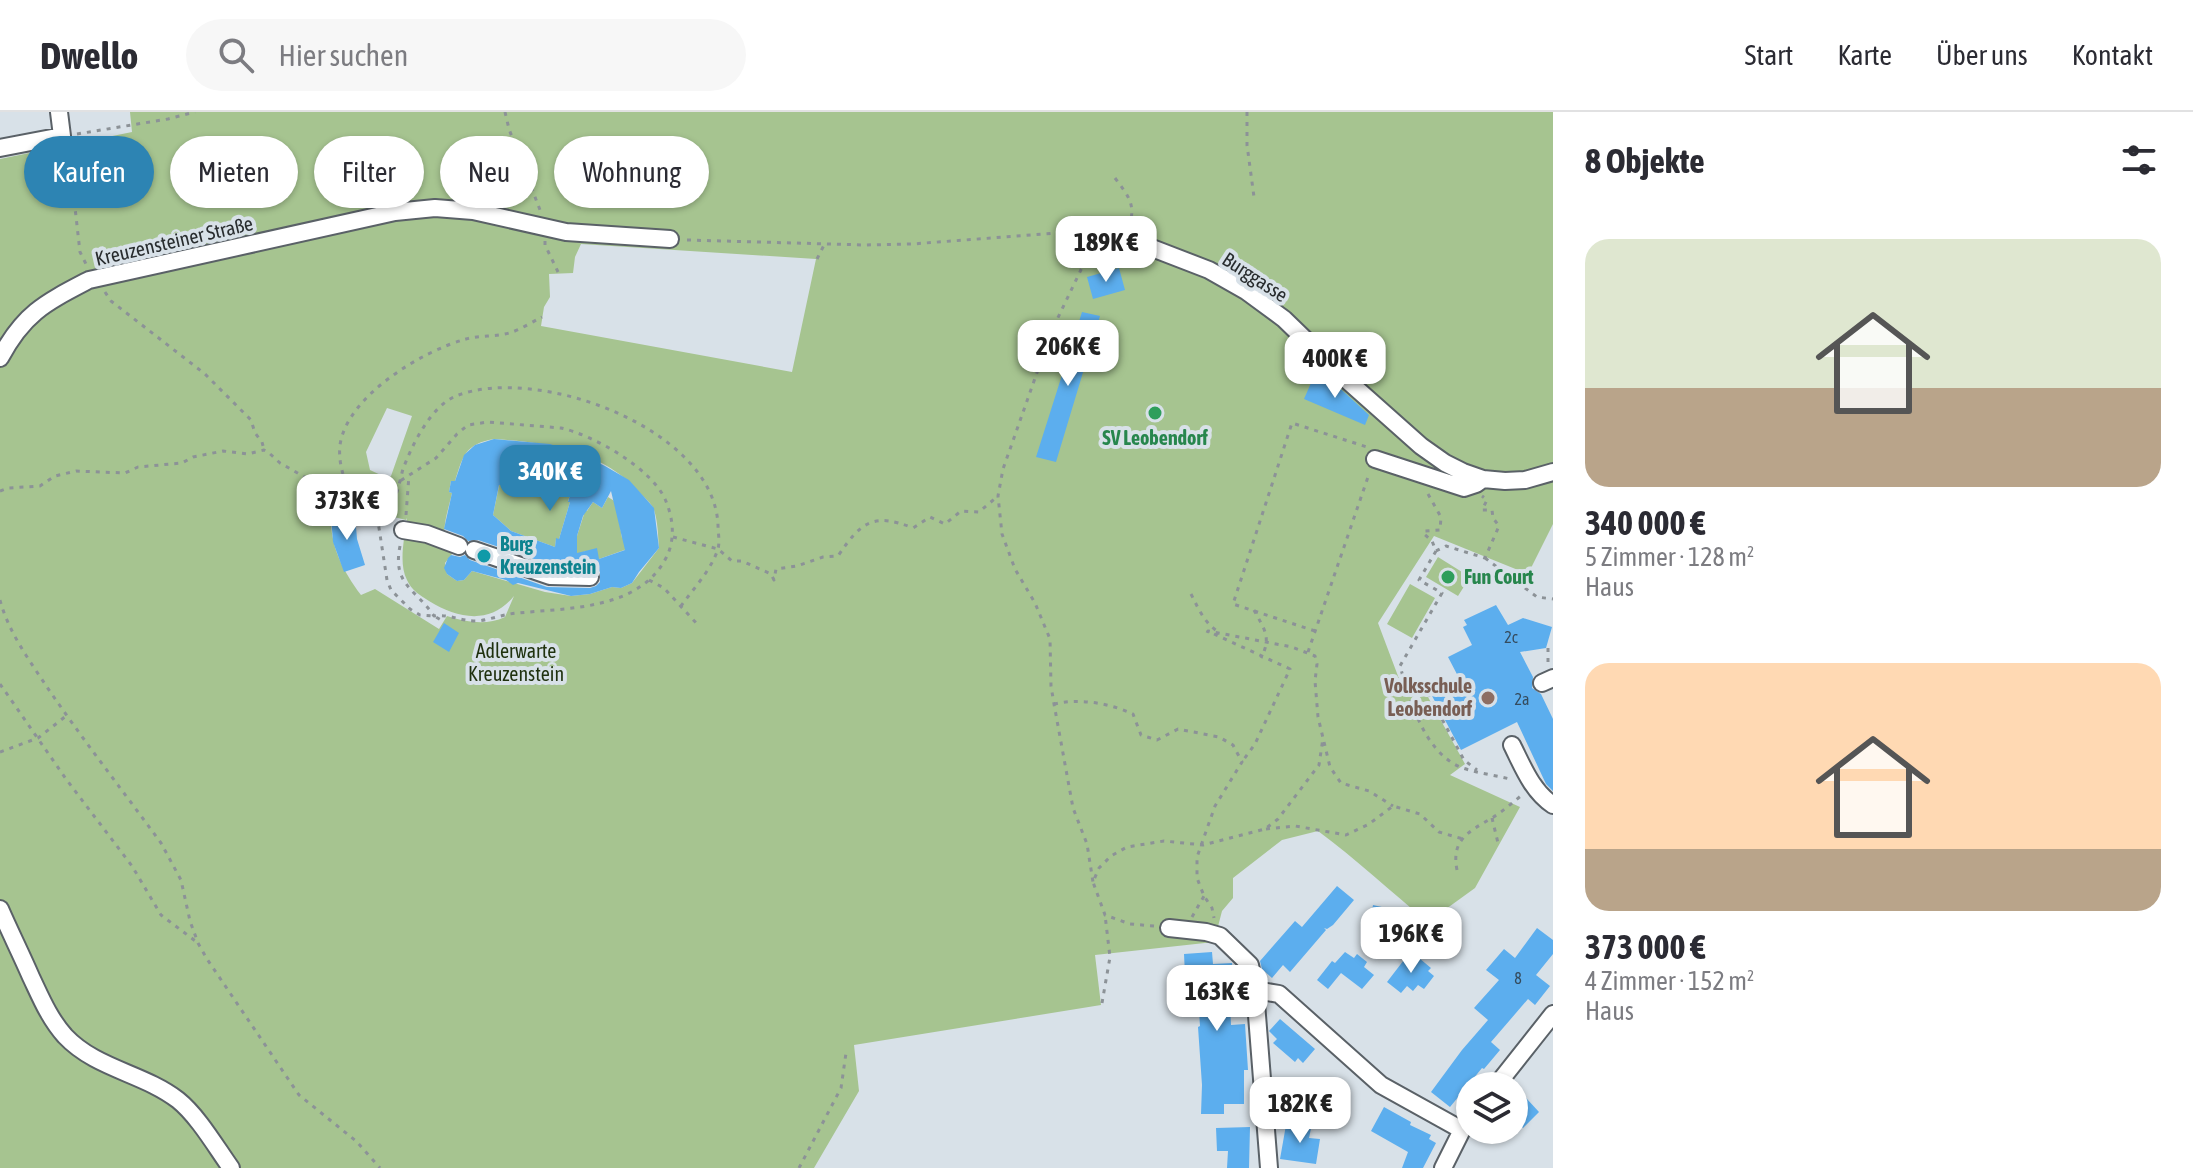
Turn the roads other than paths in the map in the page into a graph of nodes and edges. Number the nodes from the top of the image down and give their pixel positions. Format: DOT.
graph roads {
  1 [pos="59,112"];
  2 [pos="0,146"];
  3 [pos="1074,233"];
  4 [pos="670,239"];
  5 [pos="0,358"];
  6 [pos="1375,459"];
  7 [pos="1553,472"];
  8 [pos="1483,479"];
  9 [pos="405,531"];
  10 [pos="590,577"];
  11 [pos="1512,745"];
  12 [pos="1553,805"];
  13 [pos="0,909"];
  14 [pos="1177,929"];
  15 [pos="1255,990"];
  16 [pos="1553,1014"];
  17 [pos="1507,1072"];
  18 [pos="1456,1120"];
  19 [pos="1456,1144"];
  20 [pos="231,1168"];
  21 [pos="1269,1168"];
  22 [pos="1443,1168"];
  1 -- 2 [label="street"];
  3 -- 8 [label="street, Burggasse"];
  4 -- 5 [label="street, Kreuzensteiner Straße"];
  6 -- 8 [label="street"];
  7 -- 8 [label="street, Burggasse"];
  9 -- 10 [label="street"];
  11 -- 12 [label="street"];
  13 -- 20 [label="street"];
  14 -- 15 [label="street"];
  15 -- 18 [label="street"];
  15 -- 21 [label="street"];
  16 -- 17 [label="street"];
  19 -- 22 [label="street"];
}
